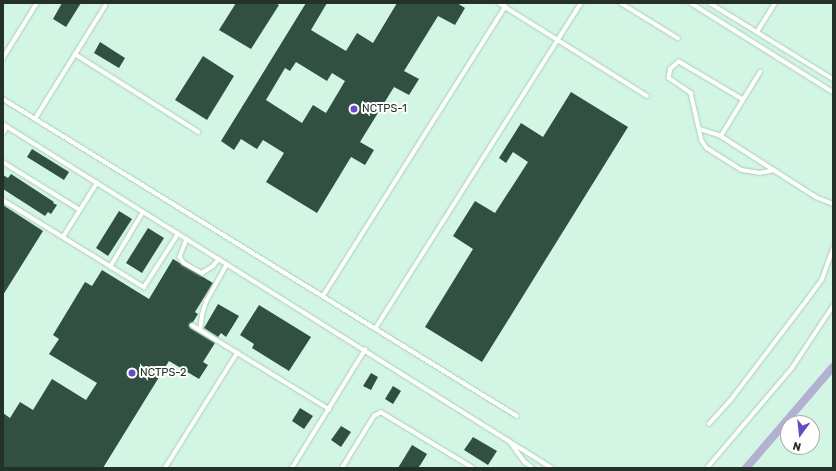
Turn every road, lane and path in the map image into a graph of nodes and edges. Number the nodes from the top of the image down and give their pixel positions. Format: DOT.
graph roads {
  1 [pos="37,3"];
  2 [pos="499,3"];
  3 [pos="581,3"];
  4 [pos="621,3"];
  5 [pos="691,3"];
  6 [pos="775,3"];
  7 [pos="712,4"];
  8 [pos="105,6"];
  9 [pos="505,7"];
  10 [pos="708,13"];
  11 [pos="757,32"];
  12 [pos="678,38"];
  13 [pos="558,40"];
  14 [pos="75,54"];
  15 [pos="3,58"];
  16 [pos="760,72"];
  17 [pos="833,79"];
  18 [pos="833,92"];
  19 [pos="647,96"];
  20 [pos="3,99"];
  21 [pos="743,100"];
  22 [pos="35,119"];
  23 [pos="3,124"];
  24 [pos="7,127"];
  25 [pos="700,129"];
  26 [pos="200,132"];
  27 [pos="3,133"];
  28 [pos="721,136"];
  29 [pos="3,162"];
  30 [pos="774,170"];
  31 [pos="97,183"];
  32 [pos="3,200"];
  33 [pos="833,204"];
  34 [pos="80,210"];
  35 [pos="143,212"];
  36 [pos="178,234"];
  37 [pos="63,237"];
  38 [pos="187,239"];
  39 [pos="833,248"];
  40 [pos="218,259"];
  41 [pos="227,264"];
  42 [pos="110,267"];
  43 [pos="323,296"];
  44 [pos="833,306"];
  45 [pos="192,325"];
  46 [pos="375,329"];
  47 [pos="200,330"];
  48 [pos="365,350"];
  49 [pos="237,353"];
  50 [pos="329,409"];
  51 [pos="517,416"];
  52 [pos="709,424"];
  53 [pos="509,441"];
  54 [pos="165,468"];
  55 [pos="292,468"];
  56 [pos="342,468"];
  57 [pos="473,468"];
  58 [pos="533,468"];
  59 [pos="552,468"];
  60 [pos="707,468"];
  1 -- 15 [label="lane"];
  2 -- 9 [label="lane"];
  3 -- 13 [label="lane"];
  4 -- 12 [label="lane"];
  5 -- 10 [label="lane"];
  6 -- 11 [label="lane"];
  7 -- 10 [label="lane"];
  7 -- 11 [label="lane"];
  8 -- 14 [label="lane"];
  9 -- 13 [label="lane"];
  9 -- 43 [label="lane"];
  10 -- 18 [label="lane"];
  11 -- 17 [label="lane"];
  13 -- 19 [label="lane"];
  13 -- 46 [label="lane"];
  14 -- 22 [label="lane"];
  14 -- 26 [label="lane"];
  16 -- 21 [label="lane"];
  20 -- 22 [label="lane"];
  21 -- 25 [label="lane"];
  21 -- 28 [label="lane"];
  22 -- 43 [label="lane"];
  23 -- 24 [label="lane"];
  24 -- 27 [label="lane"];
  24 -- 31 [label="lane"];
  25 -- 28 [label="lane"];
  25 -- 30 [label="lane"];
  28 -- 30 [label="lane"];
  29 -- 34 [label="lane"];
  30 -- 33 [label="lane"];
  31 -- 34 [label="lane"];
  31 -- 35 [label="lane"];
  32 -- 37 [label="lane"];
  34 -- 37 [label="lane"];
  35 -- 36 [label="lane"];
  35 -- 42 [label="lane"];
  36 -- 38 [label="lane"];
  36 -- 42 [label="lane"];
  37 -- 42 [label="lane"];
  38 -- 40 [label="lane"];
  38 -- 40 [label="lane"];
  39 -- 52 [label="lane"];
  40 -- 41 [label="lane"];
  41 -- 47 [label="lane"];
  41 -- 48 [label="lane"];
  43 -- 46 [label="lane"];
  44 -- 60 [label="lane"];
  45 -- 47 [label="lane"];
  46 -- 51 [label="lane"];
  47 -- 49 [label="lane"];
  48 -- 50 [label="lane"];
  48 -- 53 [label="lane"];
  49 -- 50 [label="lane"];
  49 -- 54 [label="lane"];
  50 -- 55 [label="lane"];
  53 -- 58 [label="lane"];
  53 -- 59 [label="lane"];
  56 -- 57 [label="lane"];
}
